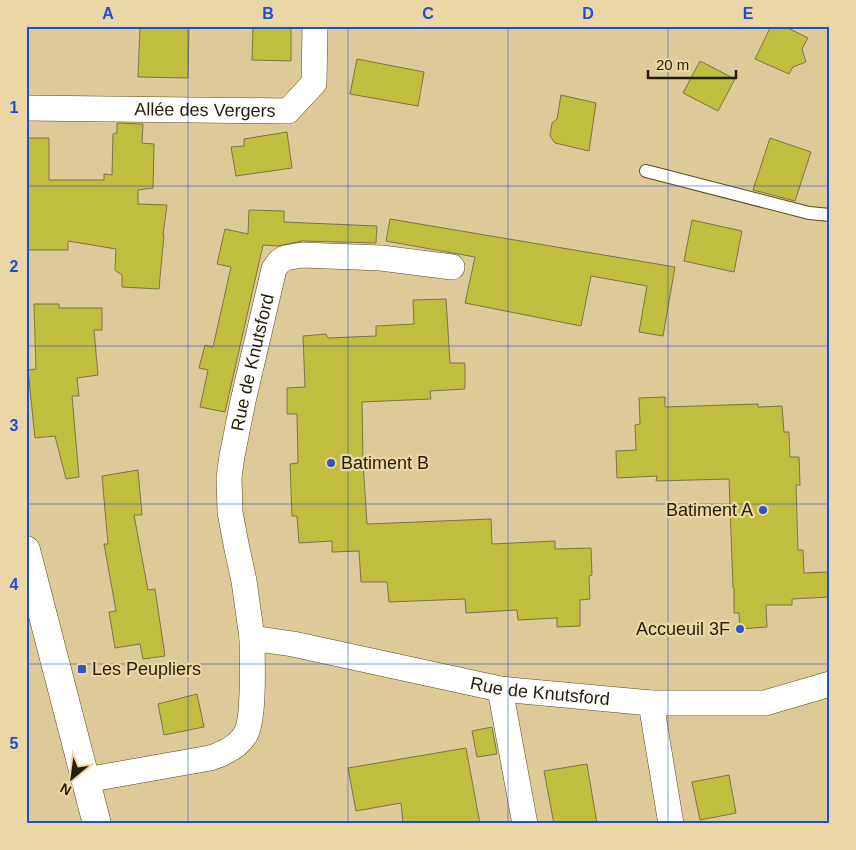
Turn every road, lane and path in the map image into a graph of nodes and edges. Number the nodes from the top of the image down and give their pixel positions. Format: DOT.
graph roads {
  1 [pos="315,26"];
  2 [pos="26,108"];
  3 [pos="646,171"];
  4 [pos="830,215"];
  5 [pos="452,267"];
  6 [pos="26,550"];
  7 [pos="252,638"];
  8 [pos="830,684"];
  9 [pos="500,689"];
  10 [pos="652,703"];
  11 [pos="86,780"];
  12 [pos="97,824"];
  13 [pos="525,824"];
  14 [pos="671,824"];
  1 -- 2 [label="street, Allée des Vergers"];
  3 -- 4 [label="lane"];
  5 -- 7 [label="street, Rue de Knutsford"];
  6 -- 11 [label="main road"];
  7 -- 9 [label="street, Rue de Knutsford"];
  7 -- 11 [label="street, Rue de Knutsford"];
  8 -- 10 [label="street, Rue de Knutsford"];
  9 -- 10 [label="street, Rue de Knutsford"];
  9 -- 13 [label="street"];
  10 -- 14 [label="street"];
  11 -- 12 [label="main road"];
}
